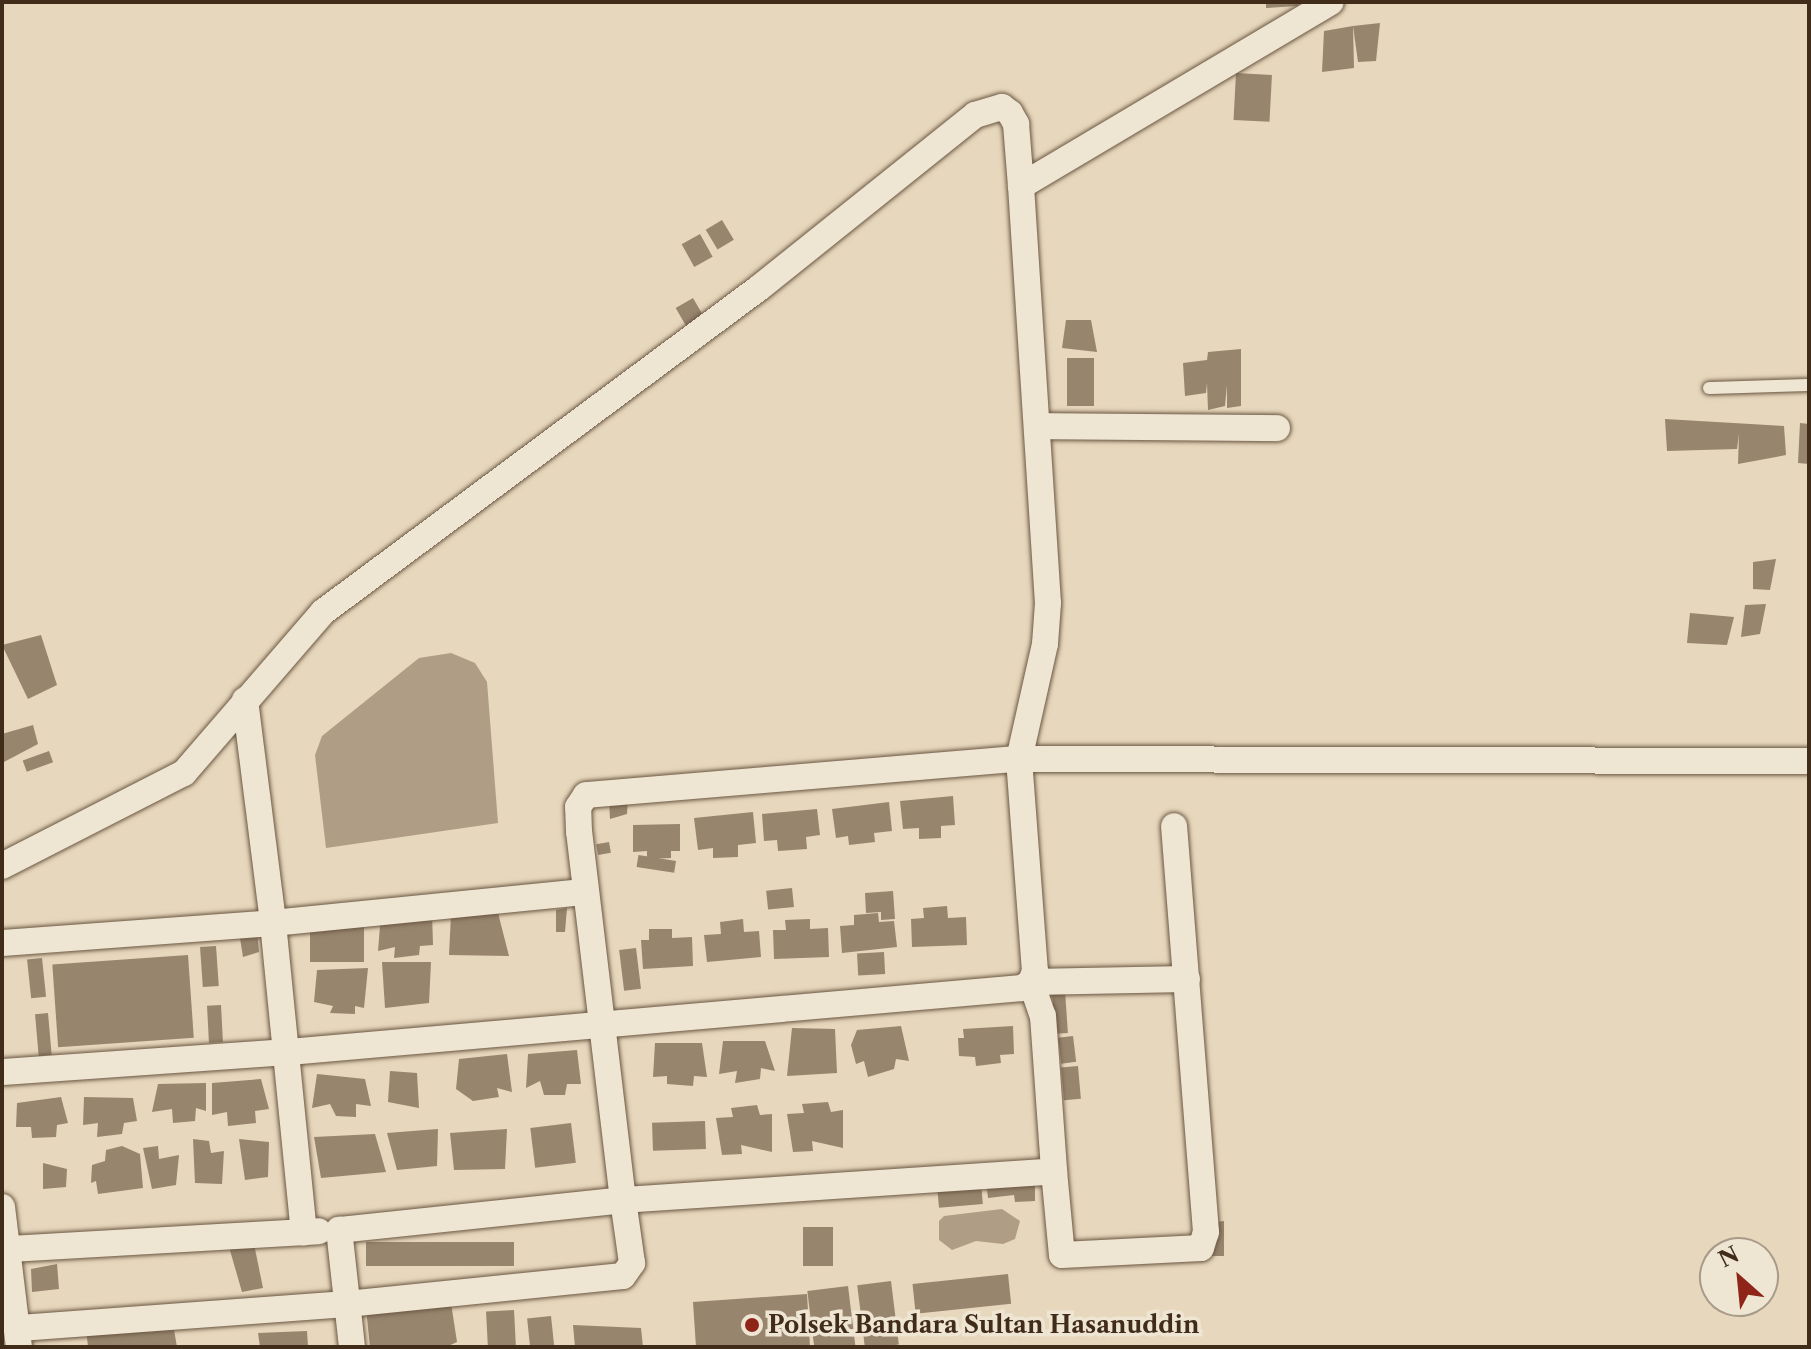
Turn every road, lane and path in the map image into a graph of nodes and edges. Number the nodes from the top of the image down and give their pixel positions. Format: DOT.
graph roads {
  1 [pos="1331,2"];
  2 [pos="1021,186"];
  3 [pos="1809,385"];
  4 [pos="1709,388"];
  5 [pos="1037,426"];
  6 [pos="1277,428"];
  7 [pos="245,700"];
  8 [pos="1019,759"];
  9 [pos="1809,761"];
  10 [pos="1174,826"];
  11 [pos="2,866"];
  12 [pos="585,892"];
  13 [pos="273,923"];
  14 [pos="2,943"];
  15 [pos="1187,979"];
  16 [pos="1031,982"];
  17 [pos="601,1023"];
  18 [pos="289,1052"];
  19 [pos="2,1072"];
  20 [pos="1054,1171"];
  21 [pos="623,1200"];
  22 [pos="2,1207"];
  23 [pos="339,1230"];
  24 [pos="304,1232"];
  25 [pos="10,1249"];
  26 [pos="347,1304"];
  27 [pos="19,1338"];
  28 [pos="352,1347"];
  1 -- 2 [label="street"];
  2 -- 5 [label="street"];
  2 -- 7 [label="street"];
  3 -- 4 [label="lane"];
  5 -- 6 [label="street"];
  5 -- 8 [label="street"];
  7 -- 11 [label="street"];
  7 -- 13 [label="street"];
  8 -- 9 [label="street"];
  8 -- 12 [label="street"];
  8 -- 16 [label="street"];
  10 -- 15 [label="street"];
  12 -- 13 [label="street"];
  12 -- 17 [label="street"];
  13 -- 14 [label="street"];
  13 -- 18 [label="street"];
  15 -- 16 [label="street"];
  15 -- 20 [label="street"];
  16 -- 17 [label="street"];
  16 -- 20 [label="street"];
  17 -- 18 [label="street"];
  17 -- 21 [label="street"];
  18 -- 19 [label="street"];
  18 -- 24 [label="street"];
  20 -- 21 [label="street"];
  21 -- 23 [label="street"];
  21 -- 26 [label="street"];
  22 -- 25 [label="street"];
  23 -- 24 [label="street"];
  23 -- 26 [label="street"];
  24 -- 25 [label="street"];
  25 -- 27 [label="street"];
  26 -- 27 [label="street"];
  26 -- 28 [label="street"];
}
